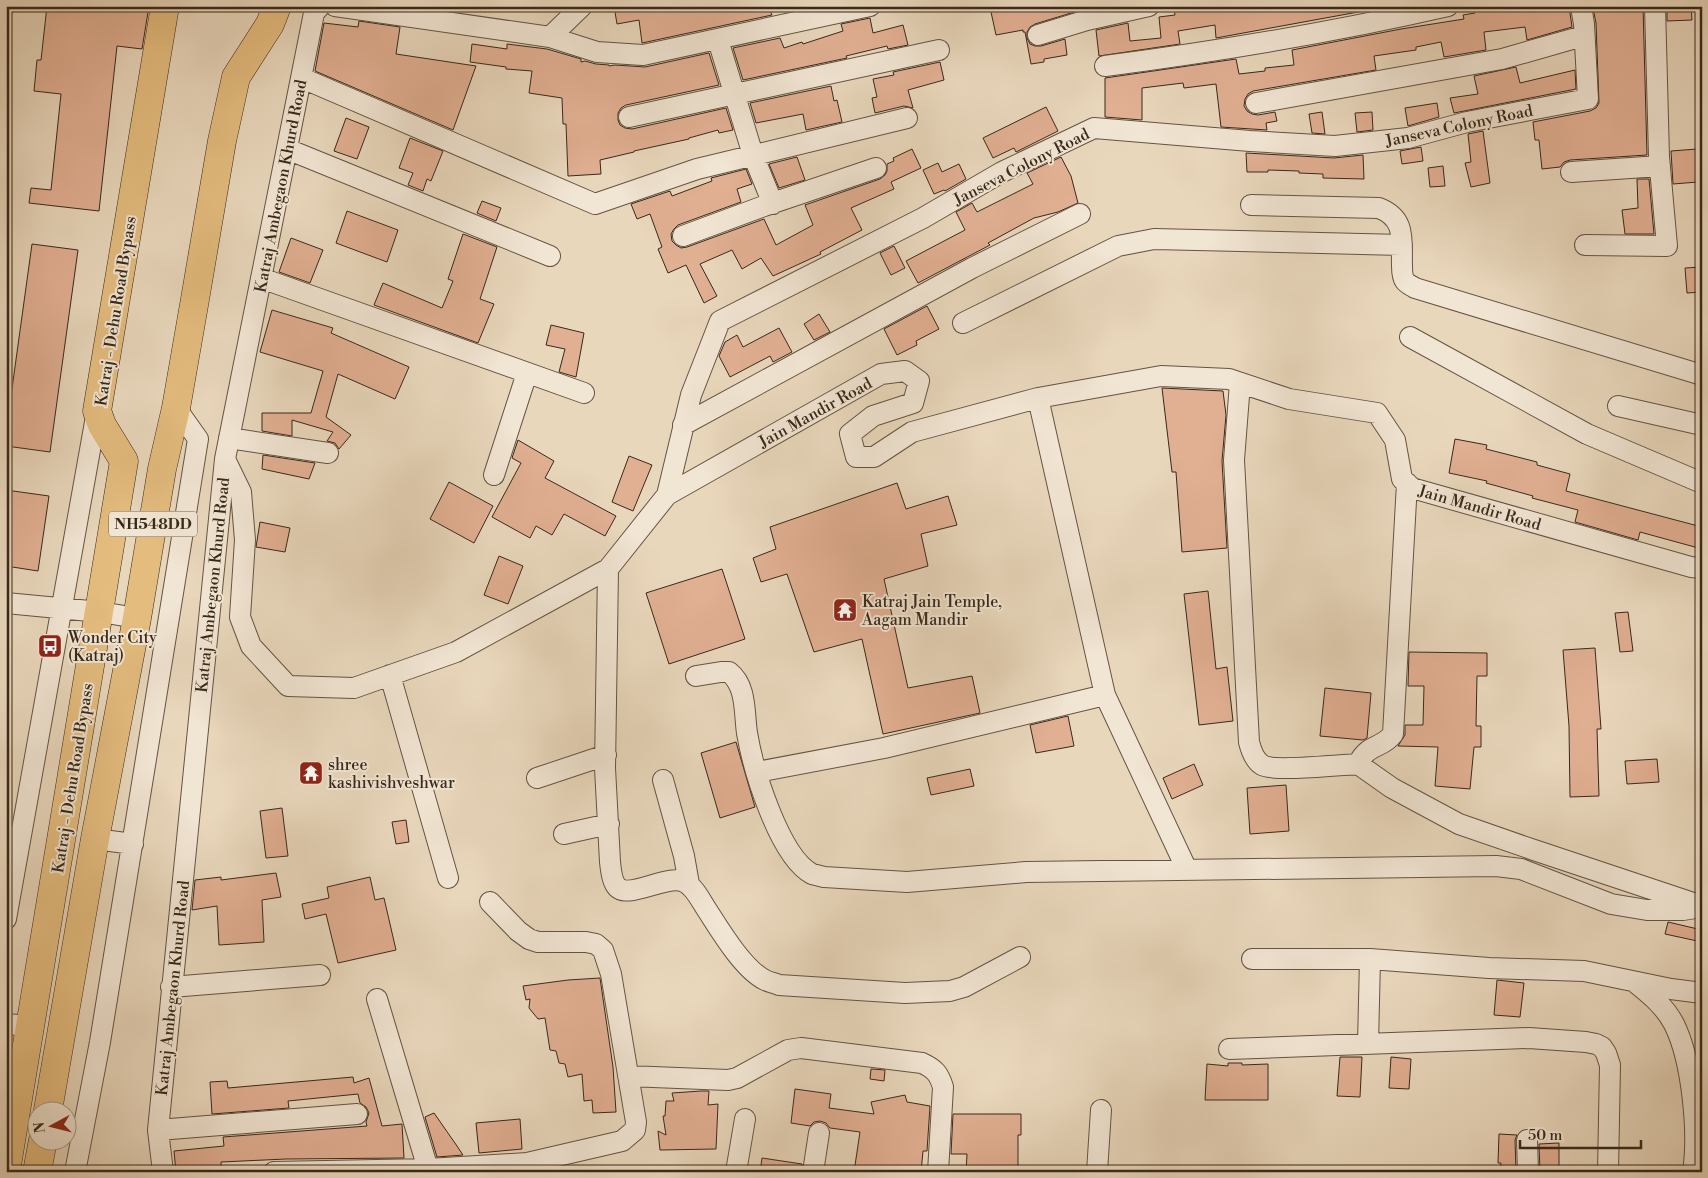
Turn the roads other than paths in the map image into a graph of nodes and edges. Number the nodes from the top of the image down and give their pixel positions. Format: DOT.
graph roads {
  1 [pos="165,6"];
  2 [pos="183,6"];
  3 [pos="260,6"];
  4 [pos="277,6"];
  5 [pos="320,6"];
  6 [pos="335,6"];
  7 [pos="582,6"];
  8 [pos="870,6"];
  9 [pos="1149,6"];
  10 [pos="1448,6"];
  11 [pos="1581,6"];
  12 [pos="1655,6"];
  13 [pos="1038,35"];
  14 [pos="1583,36"];
  15 [pos="550,37"];
  16 [pos="718,40"];
  17 [pos="939,50"];
  18 [pos="1106,66"];
  19 [pos="236,77"];
  20 [pos="302,78"];
  21 [pos="734,94"];
  22 [pos="1256,103"];
  23 [pos="629,117"];
  24 [pos="908,118"];
  25 [pos="287,149"];
  26 [pos="753,155"];
  27 [pos="1660,166"];
  28 [pos="876,168"];
  29 [pos="1571,172"];
  30 [pos="773,204"];
  31 [pos="1251,205"];
  32 [pos="1080,214"];
  33 [pos="683,236"];
  34 [pos="1585,245"];
  35 [pos="1402,246"];
  36 [pos="550,256"];
  37 [pos="261,278"];
  38 [pos="963,323"];
  39 [pos="1410,337"];
  40 [pos="527,373"];
  41 [pos="1702,375"];
  42 [pos="1240,383"];
  43 [pos="584,394"];
  44 [pos="1038,398"];
  45 [pos="1618,406"];
  46 [pos="176,408"];
  47 [pos="98,411"];
  48 [pos="683,425"];
  49 [pos="1702,425"];
  50 [pos="229,438"];
  51 [pos="328,453"];
  52 [pos="225,459"];
  53 [pos="124,461"];
  54 [pos="494,475"];
  55 [pos="1407,483"];
  56 [pos="1702,483"];
  57 [pos="667,495"];
  58 [pos="1702,568"];
  59 [pos="608,569"];
  60 [pos="6,603"];
  61 [pos="63,608"];
  62 [pos="100,612"];
  63 [pos="137,618"];
  64 [pos="390,675"];
  65 [pos="696,676"];
  66 [pos="1104,695"];
  67 [pos="606,755"];
  68 [pos="1358,764"];
  69 [pos="757,772"];
  70 [pos="537,778"];
  71 [pos="663,780"];
  72 [pos="609,824"];
  73 [pos="564,834"];
  74 [pos="96,839"];
  75 [pos="133,844"];
  76 [pos="1187,870"];
  77 [pos="448,878"];
  78 [pos="689,884"];
  79 [pos="490,902"];
  80 [pos="1702,906"];
  81 [pos="7,909"];
  82 [pos="1020,957"];
  83 [pos="1252,959"];
  84 [pos="1370,959"];
  85 [pos="320,975"];
  86 [pos="1633,981"];
  87 [pos="172,987"];
  88 [pos="1702,993"];
  89 [pos="377,999"];
  90 [pos="21,1033"];
  91 [pos="60,1040"];
  92 [pos="1368,1044"];
  93 [pos="1229,1050"];
  94 [pos="628,1076"];
  95 [pos="50,1100"];
  96 [pos="1101,1110"];
  97 [pos="357,1114"];
  98 [pos="745,1119"];
  99 [pos="158,1130"];
  100 [pos="819,1133"];
  101 [pos="1527,1140"];
  102 [pos="41,1150"];
  103 [pos="428,1169"];
  104 [pos="6,1172"];
  105 [pos="37,1172"];
  106 [pos="75,1172"];
  107 [pos="163,1172"];
  108 [pos="274,1172"];
  109 [pos="736,1172"];
  110 [pos="813,1172"];
  111 [pos="938,1172"];
  112 [pos="1097,1172"];
  113 [pos="1528,1172"];
  114 [pos="1608,1172"];
  115 [pos="1693,1172"];
  1 -- 47 [label="highway, Katraj - Dehu Road Bypass"];
  2 -- 53 [label="highway"];
  3 -- 19 [label="highway"];
  4 -- 19 [label="highway, Katraj - Dehu Road Bypass / NH548DD"];
  5 -- 20 [label="street, Katraj Ambegaon Khurd Road"];
  6 -- 15 [label="street"];
  7 -- 15 [label="street"];
  8 -- 16 [label="street"];
  9 -- 13 [label="street"];
  10 -- 18 [label="street"];
  11 -- 14 [label="street"];
  12 -- 27 [label="street"];
  14 -- 22 [label="street"];
  14 -- 48 [label="street, Janseva Colony Road"];
  15 -- 16 [label="street"];
  16 -- 21 [label="street"];
  17 -- 21 [label="street"];
  19 -- 46 [label="highway, Katraj - Dehu Road Bypass / NH548DD"];
  20 -- 25 [label="street, Katraj Ambegaon Khurd Road"];
  20 -- 26 [label="street"];
  21 -- 23 [label="street"];
  21 -- 26 [label="street"];
  24 -- 26 [label="street"];
  25 -- 36 [label="street"];
  25 -- 37 [label="street, Katraj Ambegaon Khurd Road"];
  26 -- 30 [label="street"];
  27 -- 29 [label="street"];
  27 -- 34 [label="street"];
  28 -- 30 [label="street"];
  30 -- 33 [label="street"];
  31 -- 35 [label="street"];
  32 -- 48 [label="street"];
  35 -- 38 [label="street"];
  35 -- 41 [label="street"];
  37 -- 40 [label="street"];
  37 -- 50 [label="street, Katraj Ambegaon Khurd Road"];
  39 -- 56 [label="street"];
  40 -- 43 [label="street"];
  40 -- 54 [label="street"];
  42 -- 44 [label="street, Jain Mandir Road"];
  42 -- 55 [label="street, Jain Mandir Road"];
  42 -- 68 [label="street"];
  44 -- 57 [label="street, Jain Mandir Road"];
  44 -- 66 [label="street"];
  45 -- 49 [label="street"];
  46 -- 63 [label="highway, Katraj - Dehu Road Bypass / NH548DD"];
  46 -- 75 [label="street"];
  47 -- 53 [label="highway, Katraj - Dehu Road Bypass"];
  47 -- 61 [label="street"];
  48 -- 57 [label="street, Janseva Colony Road"];
  50 -- 51 [label="street"];
  50 -- 52 [label="street, Katraj Ambegaon Khurd Road"];
  52 -- 64 [label="street, Jain Mandir Road"];
  52 -- 87 [label="street, Katraj Ambegaon Khurd Road"];
  53 -- 62 [label="highway, Katraj - Dehu Road Bypass / NH548DD"];
  55 -- 58 [label="street, Jain Mandir Road"];
  55 -- 68 [label="street"];
  57 -- 59 [label="street, Jain Mandir Road"];
  59 -- 64 [label="street, Jain Mandir Road"];
  59 -- 67 [label="street"];
  60 -- 61 [label="street"];
  61 -- 62 [label="street"];
  61 -- 81 [label="street"];
  62 -- 63 [label="street"];
  62 -- 90 [label="highway, Katraj - Dehu Road Bypass / NH548DD"];
  63 -- 74 [label="highway, Katraj - Dehu Road Bypass / NH548DD"];
  64 -- 77 [label="street"];
  65 -- 69 [label="street"];
  66 -- 69 [label="street"];
  66 -- 76 [label="street"];
  67 -- 70 [label="street"];
  67 -- 72 [label="street"];
  68 -- 80 [label="street"];
  69 -- 76 [label="street"];
  71 -- 78 [label="street"];
  72 -- 73 [label="street"];
  72 -- 78 [label="street"];
  74 -- 75 [label="street"];
  74 -- 91 [label="highway, Katraj - Dehu Road Bypass / NH548DD"];
  75 -- 106 [label="street"];
  76 -- 80 [label="street"];
  78 -- 82 [label="street"];
  79 -- 94 [label="street"];
  83 -- 84 [label="street"];
  84 -- 86 [label="street"];
  84 -- 92 [label="street"];
  85 -- 87 [label="street"];
  86 -- 88 [label="street"];
  86 -- 115 [label="street"];
  87 -- 99 [label="street, Katraj Ambegaon Khurd Road"];
  89 -- 103 [label="street"];
  90 -- 91 [label="highway"];
  90 -- 104 [label="highway, Katraj - Dehu Road Bypass / NH548DD"];
  91 -- 95 [label="highway, Katraj - Dehu Road Bypass / NH548DD"];
  92 -- 93 [label="street"];
  92 -- 114 [label="street"];
  94 -- 103 [label="street"];
  94 -- 111 [label="street"];
  96 -- 112 [label="street"];
  97 -- 99 [label="street"];
  98 -- 109 [label="street"];
  99 -- 107 [label="street, Katraj Ambegaon Khurd Road"];
  100 -- 110 [label="street"];
  101 -- 113 [label="street"];
  102 -- 105 [label="highway"];
  103 -- 108 [label="street"];
}
